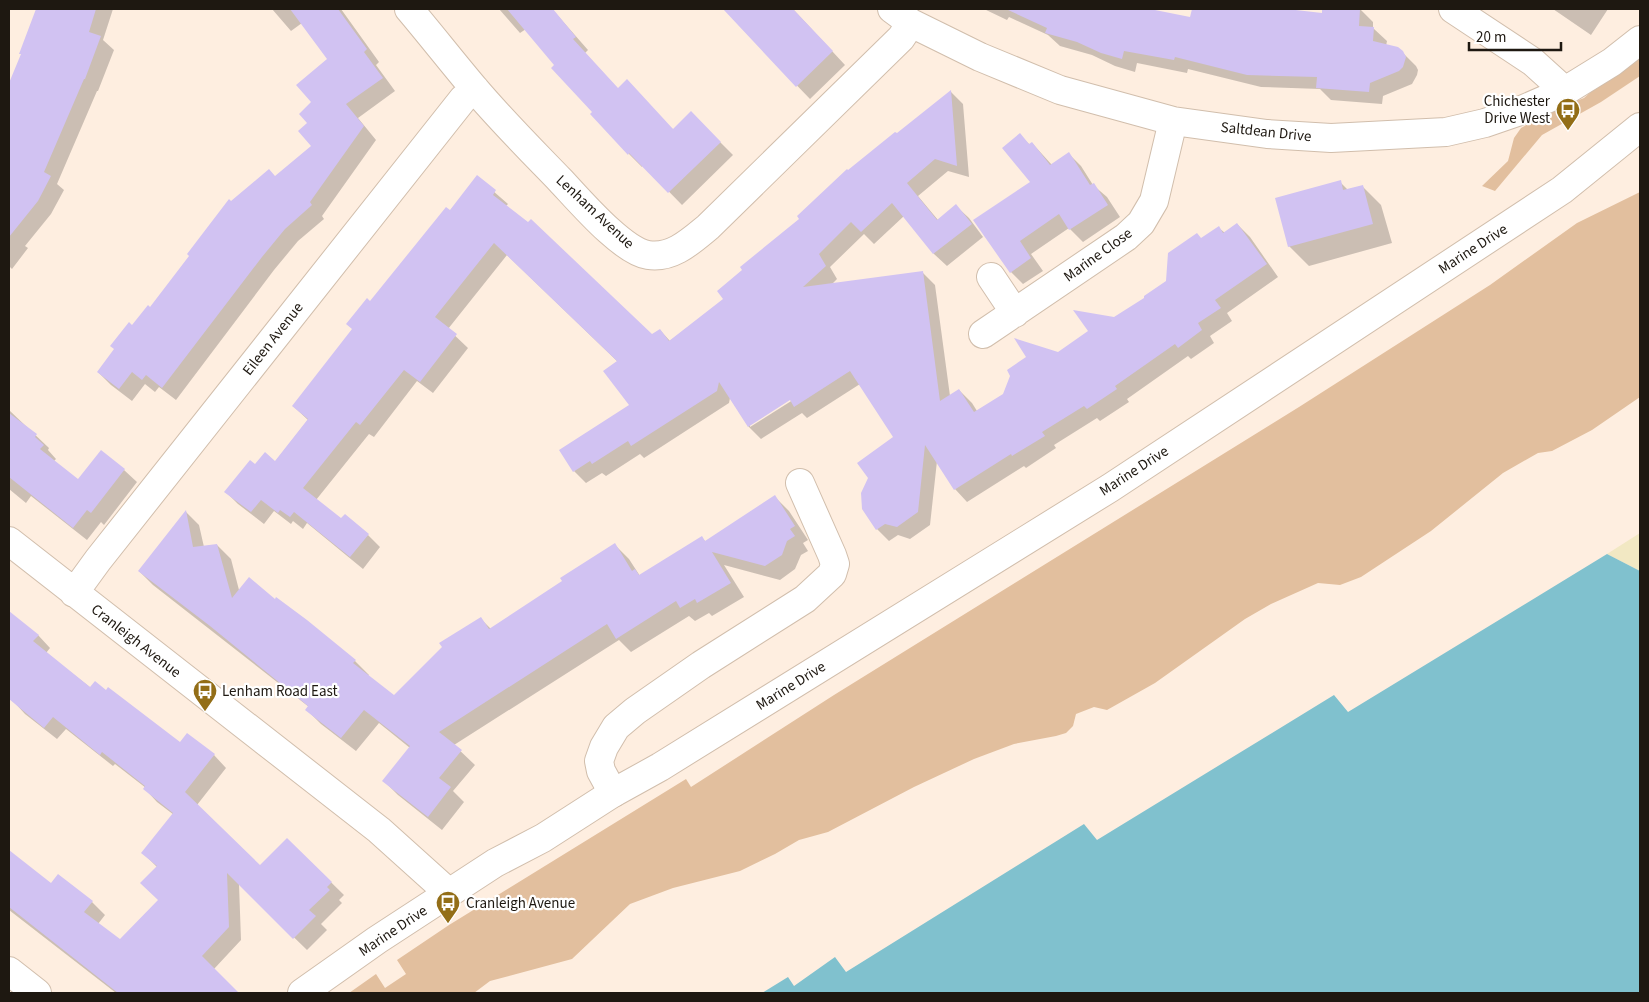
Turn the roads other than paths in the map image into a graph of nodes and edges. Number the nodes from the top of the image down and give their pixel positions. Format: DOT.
graph roads {
  1 [pos="409,9"];
  2 [pos="1453,9"];
  3 [pos="902,16"];
  4 [pos="1640,40"];
  5 [pos="475,90"];
  6 [pos="1565,91"];
  7 [pos="1173,121"];
  8 [pos="1640,127"];
  9 [pos="991,277"];
  10 [pos="1015,313"];
  11 [pos="983,334"];
  12 [pos="800,484"];
  13 [pos="9,541"];
  14 [pos="74,593"];
  15 [pos="613,793"];
  16 [pos="449,893"];
  17 [pos="9,971"];
  18 [pos="37,993"];
  19 [pos="302,993"];
  1 -- 5 [label="street, Lenham Avenue"];
  2 -- 6 [label="street"];
  3 -- 5 [label="street, Lenham Avenue"];
  3 -- 7 [label="street, Saltdean Drive"];
  4 -- 6 [label="street, Saltdean Drive"];
  5 -- 14 [label="street, Eileen Avenue"];
  6 -- 7 [label="street, Saltdean Drive"];
  7 -- 10 [label="street, Marine Close"];
  8 -- 15 [label="street, Marine Drive"];
  9 -- 10 [label="street"];
  10 -- 11 [label="street, Marine Close"];
  12 -- 15 [label="street"];
  13 -- 14 [label="street, Cranleigh Avenue"];
  14 -- 16 [label="street, Cranleigh Avenue"];
  15 -- 16 [label="street, Marine Drive"];
  16 -- 19 [label="street, Marine Drive"];
  17 -- 18 [label="street"];
}
